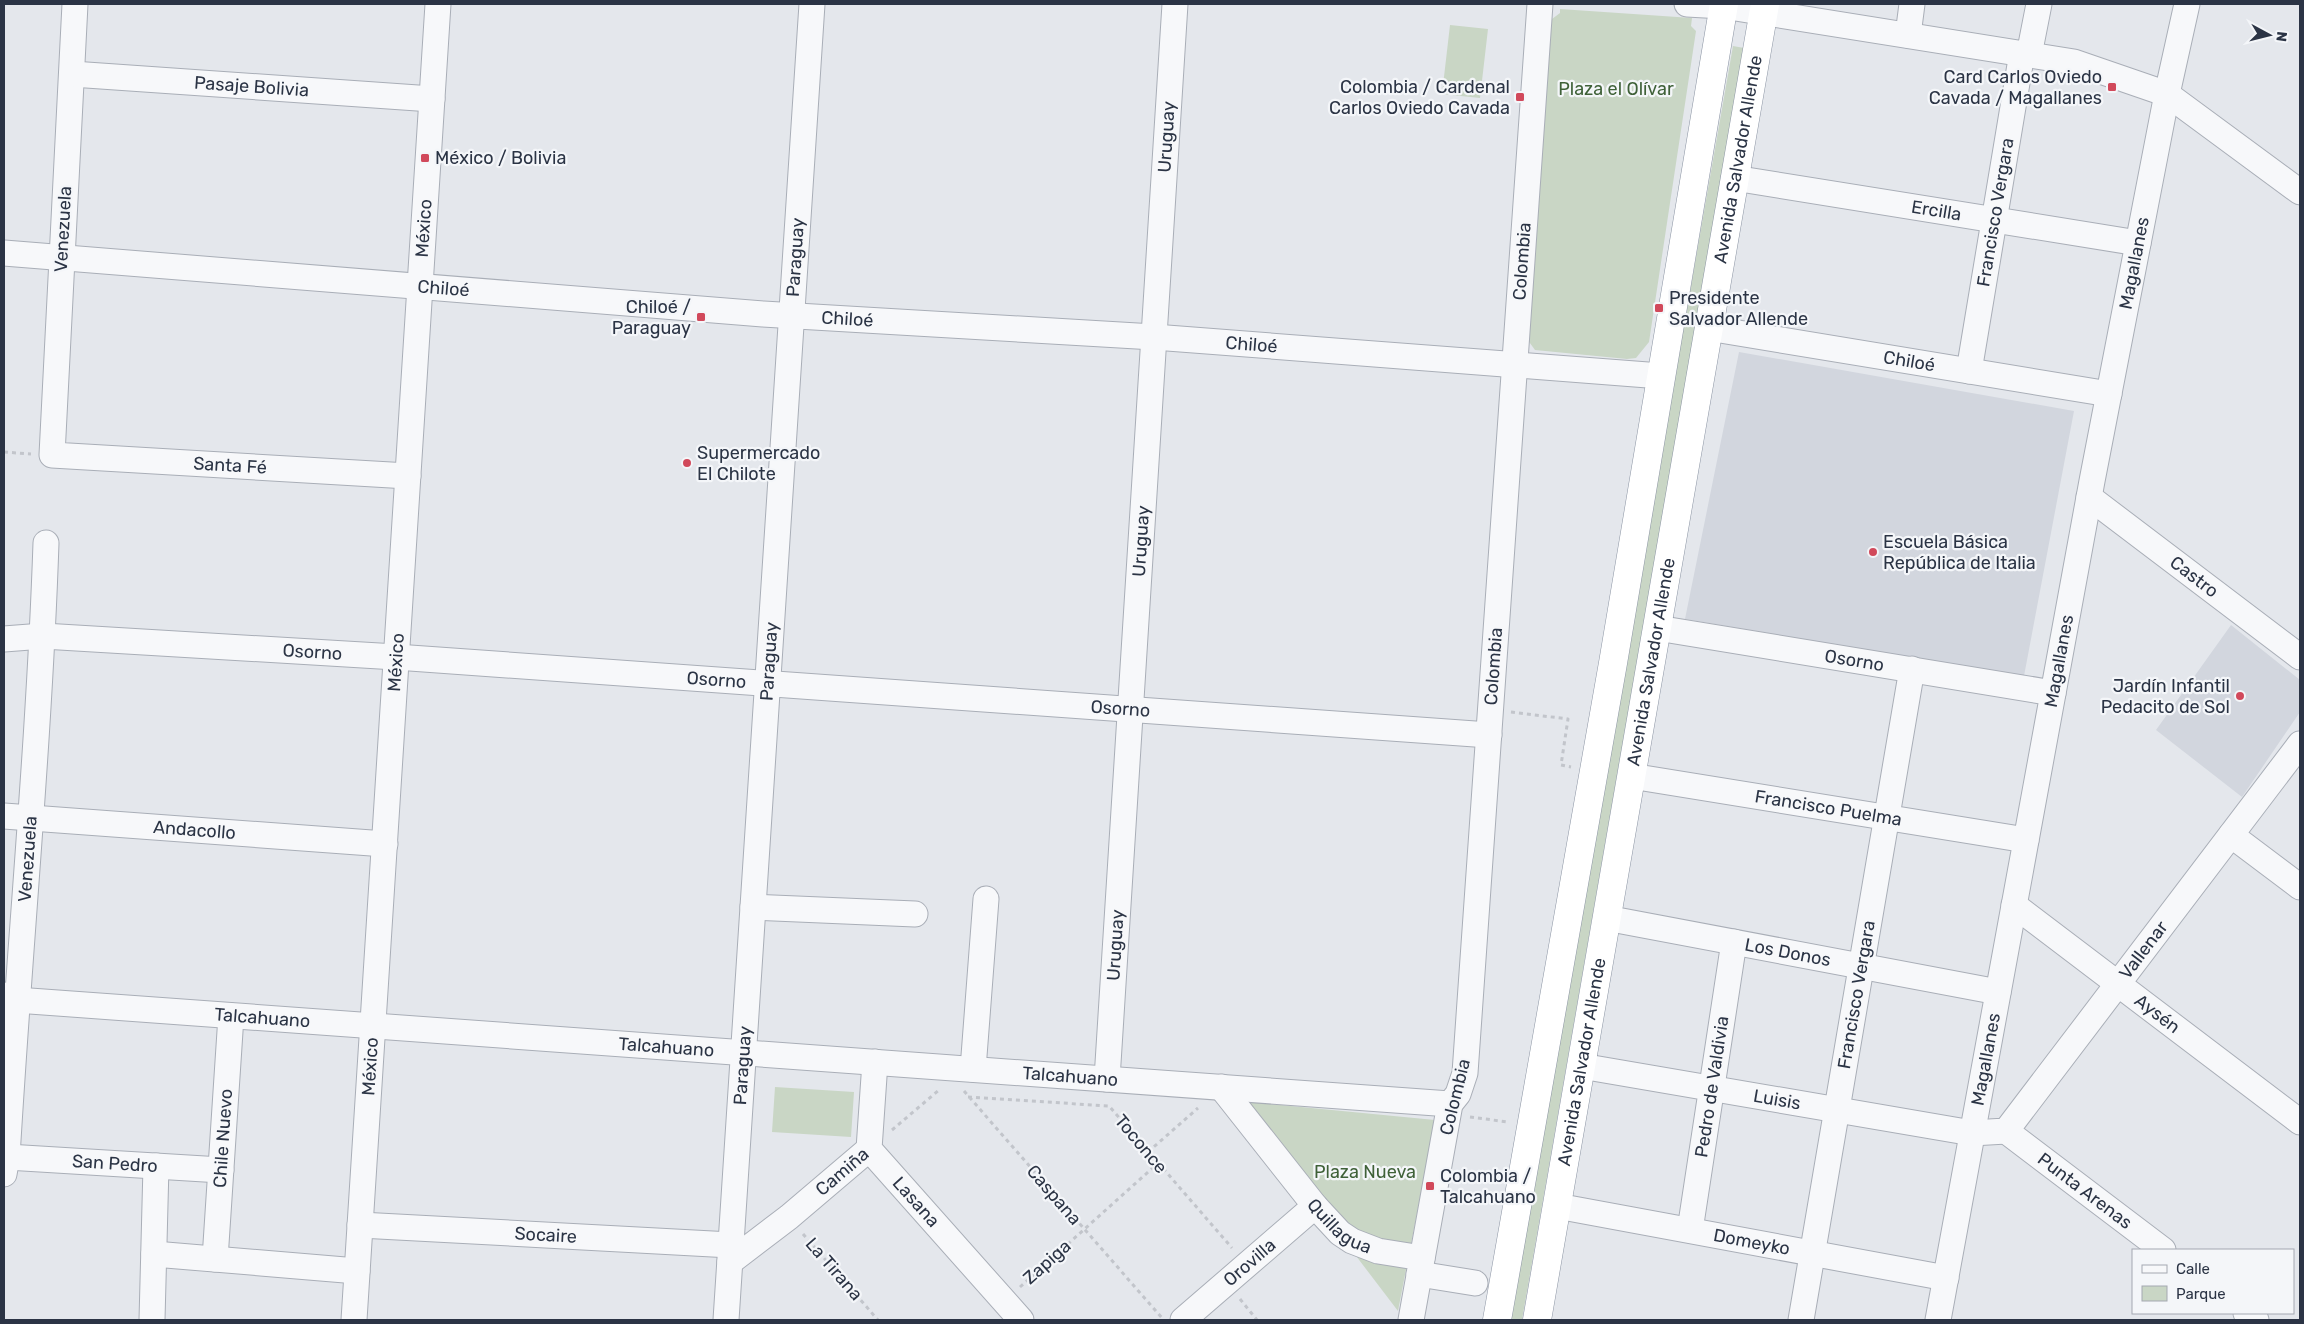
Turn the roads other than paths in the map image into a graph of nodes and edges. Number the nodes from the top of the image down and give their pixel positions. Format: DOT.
graph roads {
  1 [pos="75,4"];
  2 [pos="438,4"];
  3 [pos="812,4"];
  4 [pos="1175,4"];
  5 [pos="1540,4"];
  6 [pos="1687,4"];
  7 [pos="1912,4"];
  8 [pos="2039,4"];
  9 [pos="2187,4"];
  10 [pos="1724,5"];
  11 [pos="1764,9"];
  12 [pos="1908,35"];
  13 [pos="2025,54"];
  14 [pos="72,74"];
  15 [pos="2167,94"];
  16 [pos="432,100"];
  17 [pos="1734,178"];
  18 [pos="2300,192"];
  19 [pos="1995,220"];
  20 [pos="2138,242"];
  21 [pos="4,253"];
  22 [pos="62,257"];
  23 [pos="420,287"];
  24 [pos="792,316"];
  25 [pos="1708,328"];
  26 [pos="1154,337"];
  27 [pos="1515,364"];
  28 [pos="1969,372"];
  29 [pos="1661,376"];
  30 [pos="2108,394"];
  31 [pos="52,455"];
  32 [pos="408,476"];
  33 [pos="2089,497"];
  34 [pos="46,543"];
  35 [pos="1657,628"];
  36 [pos="43,636"];
  37 [pos="4,639"];
  38 [pos="396,657"];
  39 [pos="2300,657"];
  40 [pos="1912,669"];
  41 [pos="768,683"];
  42 [pos="2053,693"];
  43 [pos="1130,709"];
  44 [pos="1489,735"];
  45 [pos="2300,744"];
  46 [pos="1631,776"];
  47 [pos="4,816"];
  48 [pos="31,818"];
  49 [pos="1887,818"];
  50 [pos="2231,835"];
  51 [pos="2026,840"];
  52 [pos="385,844"];
  53 [pos="2300,887"];
  54 [pos="986,899"];
  55 [pos="2014,905"];
  56 [pos="753,907"];
  57 [pos="915,914"];
  58 [pos="1606,918"];
  59 [pos="1734,942"];
  60 [pos="1862,966"];
  61 [pos="2118,984"];
  62 [pos="1998,992"];
  63 [pos="10,998"];
  64 [pos="231,1016"];
  65 [pos="373,1026"];
  66 [pos="744,1053"];
  67 [pos="875,1062"];
  68 [pos="1581,1066"];
  69 [pos="959,1072"];
  70 [pos="1107,1079"];
  71 [pos="1222,1088"];
  72 [pos="1712,1089"];
  73 [pos="1450,1109"];
  74 [pos="1836,1110"];
  75 [pos="2300,1122"];
  76 [pos="2006,1131"];
  77 [pos="1972,1133"];
  78 [pos="869,1150"];
  79 [pos="5,1165"];
  80 [pos="156,1166"];
  81 [pos="221,1170"];
  82 [pos="1315,1206"];
  83 [pos="1557,1206"];
  84 [pos="360,1225"];
  85 [pos="1690,1230"];
  86 [pos="2162,1249"];
  87 [pos="1812,1253"];
  88 [pos="154,1254"];
  89 [pos="731,1254"];
  90 [pos="214,1259"];
  91 [pos="1421,1266"];
  92 [pos="358,1271"];
  93 [pos="1946,1278"];
  94 [pos="1475,1283"];
  95 [pos="1941,1319"];
  96 [pos="152,1320"];
  97 [pos="354,1320"];
  98 [pos="726,1320"];
  99 [pos="1021,1320"];
  100 [pos="1183,1320"];
  101 [pos="1411,1320"];
  102 [pos="1497,1320"];
  103 [pos="1537,1320"];
  104 [pos="1801,1320"];
  1 -- 14 [label="street, Venezuela"];
  2 -- 16 [label="street, México"];
  3 -- 24 [label="street, Paraguay"];
  4 -- 26 [label="street, Uruguay"];
  5 -- 27 [label="street, Colombia"];
  6 -- 10 [label="street"];
  7 -- 12 [label="street"];
  8 -- 13 [label="street, Francisco Vergara"];
  9 -- 15 [label="street, Magallanes"];
  10 -- 11 [label="street"];
  10 -- 29 [label="highway, Avenida Salvador Allende"];
  11 -- 12 [label="street"];
  11 -- 17 [label="highway, Avenida Salvador Allende"];
  12 -- 13 [label="street"];
  13 -- 15 [label="street"];
  13 -- 19 [label="street, Francisco Vergara"];
  14 -- 16 [label="street, Pasaje Bolivia"];
  14 -- 22 [label="street, Venezuela"];
  15 -- 18 [label="street"];
  15 -- 20 [label="street, Magallanes"];
  16 -- 23 [label="street, México"];
  17 -- 19 [label="street, Ercilla"];
  17 -- 25 [label="highway, Avenida Salvador Allende"];
  19 -- 20 [label="street, Ercilla"];
  19 -- 28 [label="street, Francisco Vergara"];
  20 -- 30 [label="street, Magallanes"];
  21 -- 22 [label="street, Chiloé"];
  22 -- 23 [label="street, Chiloé"];
  22 -- 31 [label="street, Venezuela"];
  23 -- 24 [label="street, Chiloé"];
  23 -- 32 [label="street, México"];
  24 -- 26 [label="street, Chiloé"];
  24 -- 41 [label="street, Paraguay"];
  25 -- 28 [label="street, Chiloé"];
  25 -- 35 [label="highway, Avenida Salvador Allende"];
  26 -- 27 [label="street, Chiloé"];
  26 -- 43 [label="street, Uruguay"];
  27 -- 29 [label="street, Chiloé"];
  27 -- 44 [label="street, Colombia"];
  28 -- 30 [label="street, Chiloé"];
  29 -- 102 [label="highway, Avenida Salvador Allende"];
  30 -- 33 [label="street, Magallanes"];
  31 -- 32 [label="street, Santa Fé"];
  32 -- 38 [label="street, México"];
  33 -- 39 [label="street, Castro"];
  33 -- 42 [label="street, Magallanes"];
  34 -- 36 [label="street, Venezuela"];
  35 -- 40 [label="street, Osorno"];
  35 -- 46 [label="highway, Avenida Salvador Allende"];
  36 -- 37 [label="street, Osorno"];
  36 -- 38 [label="street, Osorno"];
  36 -- 48 [label="street, Venezuela"];
  38 -- 41 [label="street, Osorno"];
  38 -- 52 [label="street, México"];
  40 -- 42 [label="street, Osorno"];
  40 -- 49 [label="street, Francisco Vergara"];
  41 -- 43 [label="street, Osorno"];
  41 -- 56 [label="street, Paraguay"];
  42 -- 51 [label="street, Magallanes"];
  43 -- 44 [label="street, Osorno"];
  43 -- 70 [label="street, Uruguay"];
  44 -- 73 [label="street, Colombia"];
  45 -- 50 [label="street, Vallenar"];
  46 -- 49 [label="street, Francisco Puelma"];
  46 -- 58 [label="highway, Avenida Salvador Allende"];
  47 -- 48 [label="street, Andacollo"];
  48 -- 52 [label="street, Andacollo"];
  48 -- 63 [label="street, Venezuela"];
  49 -- 51 [label="street, Francisco Puelma"];
  49 -- 60 [label="street, Francisco Vergara"];
  50 -- 53 [label="street"];
  50 -- 61 [label="street, Vallenar"];
  51 -- 55 [label="street, Magallanes"];
  52 -- 65 [label="street, México"];
  54 -- 69 [label="street"];
  55 -- 61 [label="street, Aysén"];
  55 -- 62 [label="street, Magallanes"];
  56 -- 57 [label="street"];
  56 -- 66 [label="street, Paraguay"];
  58 -- 59 [label="street, Los Donos"];
  58 -- 68 [label="highway, Avenida Salvador Allende"];
  59 -- 60 [label="street, Los Donos"];
  59 -- 72 [label="street, Pedro de Valdivia"];
  60 -- 62 [label="street, Los Donos"];
  60 -- 74 [label="street, Francisco Vergara"];
  61 -- 75 [label="street, Aysén"];
  61 -- 76 [label="street, Vallenar"];
  62 -- 77 [label="street, Magallanes"];
  63 -- 64 [label="street, Talcahuano"];
  63 -- 79 [label="street, Venezuela"];
  64 -- 65 [label="street, Talcahuano"];
  64 -- 81 [label="street, Chile Nuevo"];
  65 -- 66 [label="street, Talcahuano"];
  65 -- 84 [label="street, México"];
  66 -- 67 [label="street, Talcahuano"];
  66 -- 89 [label="street, Paraguay"];
  67 -- 69 [label="street, Talcahuano"];
  67 -- 78 [label="street"];
  68 -- 72 [label="street, Luisis"];
  68 -- 83 [label="highway, Avenida Salvador Allende"];
  69 -- 70 [label="street, Talcahuano"];
  70 -- 71 [label="street, Talcahuano"];
  71 -- 73 [label="street, Talcahuano"];
  71 -- 82 [label="street, Quillagua"];
  72 -- 74 [label="street, Luisis"];
  72 -- 85 [label="street, Pedro de Valdivia"];
  73 -- 91 [label="street, Colombia"];
  74 -- 77 [label="street, Luisis"];
  74 -- 87 [label="street, Francisco Vergara"];
  76 -- 77 [label="street"];
  76 -- 86 [label="street, Punta Arenas"];
  77 -- 93 [label="street, Magallanes"];
  78 -- 89 [label="street, Camiña"];
  78 -- 99 [label="street, Lasana"];
  79 -- 80 [label="street, San Pedro"];
  80 -- 81 [label="street, San Pedro"];
  80 -- 88 [label="street"];
  81 -- 90 [label="street, Chile Nuevo"];
  82 -- 91 [label="street, Quillagua"];
  82 -- 100 [label="street, Orovilla"];
  83 -- 85 [label="street, Domeyko"];
  83 -- 103 [label="highway, Avenida Salvador Allende"];
  84 -- 89 [label="street, Socaire"];
  84 -- 92 [label="street, México"];
  85 -- 87 [label="street, Domeyko"];
  87 -- 93 [label="street, Domeyko"];
  87 -- 104 [label="street, Francisco Vergara"];
  88 -- 90 [label="street"];
  88 -- 96 [label="street"];
  89 -- 98 [label="street, Paraguay"];
  90 -- 92 [label="street"];
  91 -- 94 [label="street, Quillagua"];
  91 -- 101 [label="street, Colombia"];
  92 -- 97 [label="street, México"];
  93 -- 95 [label="street, Magallanes"];
}
